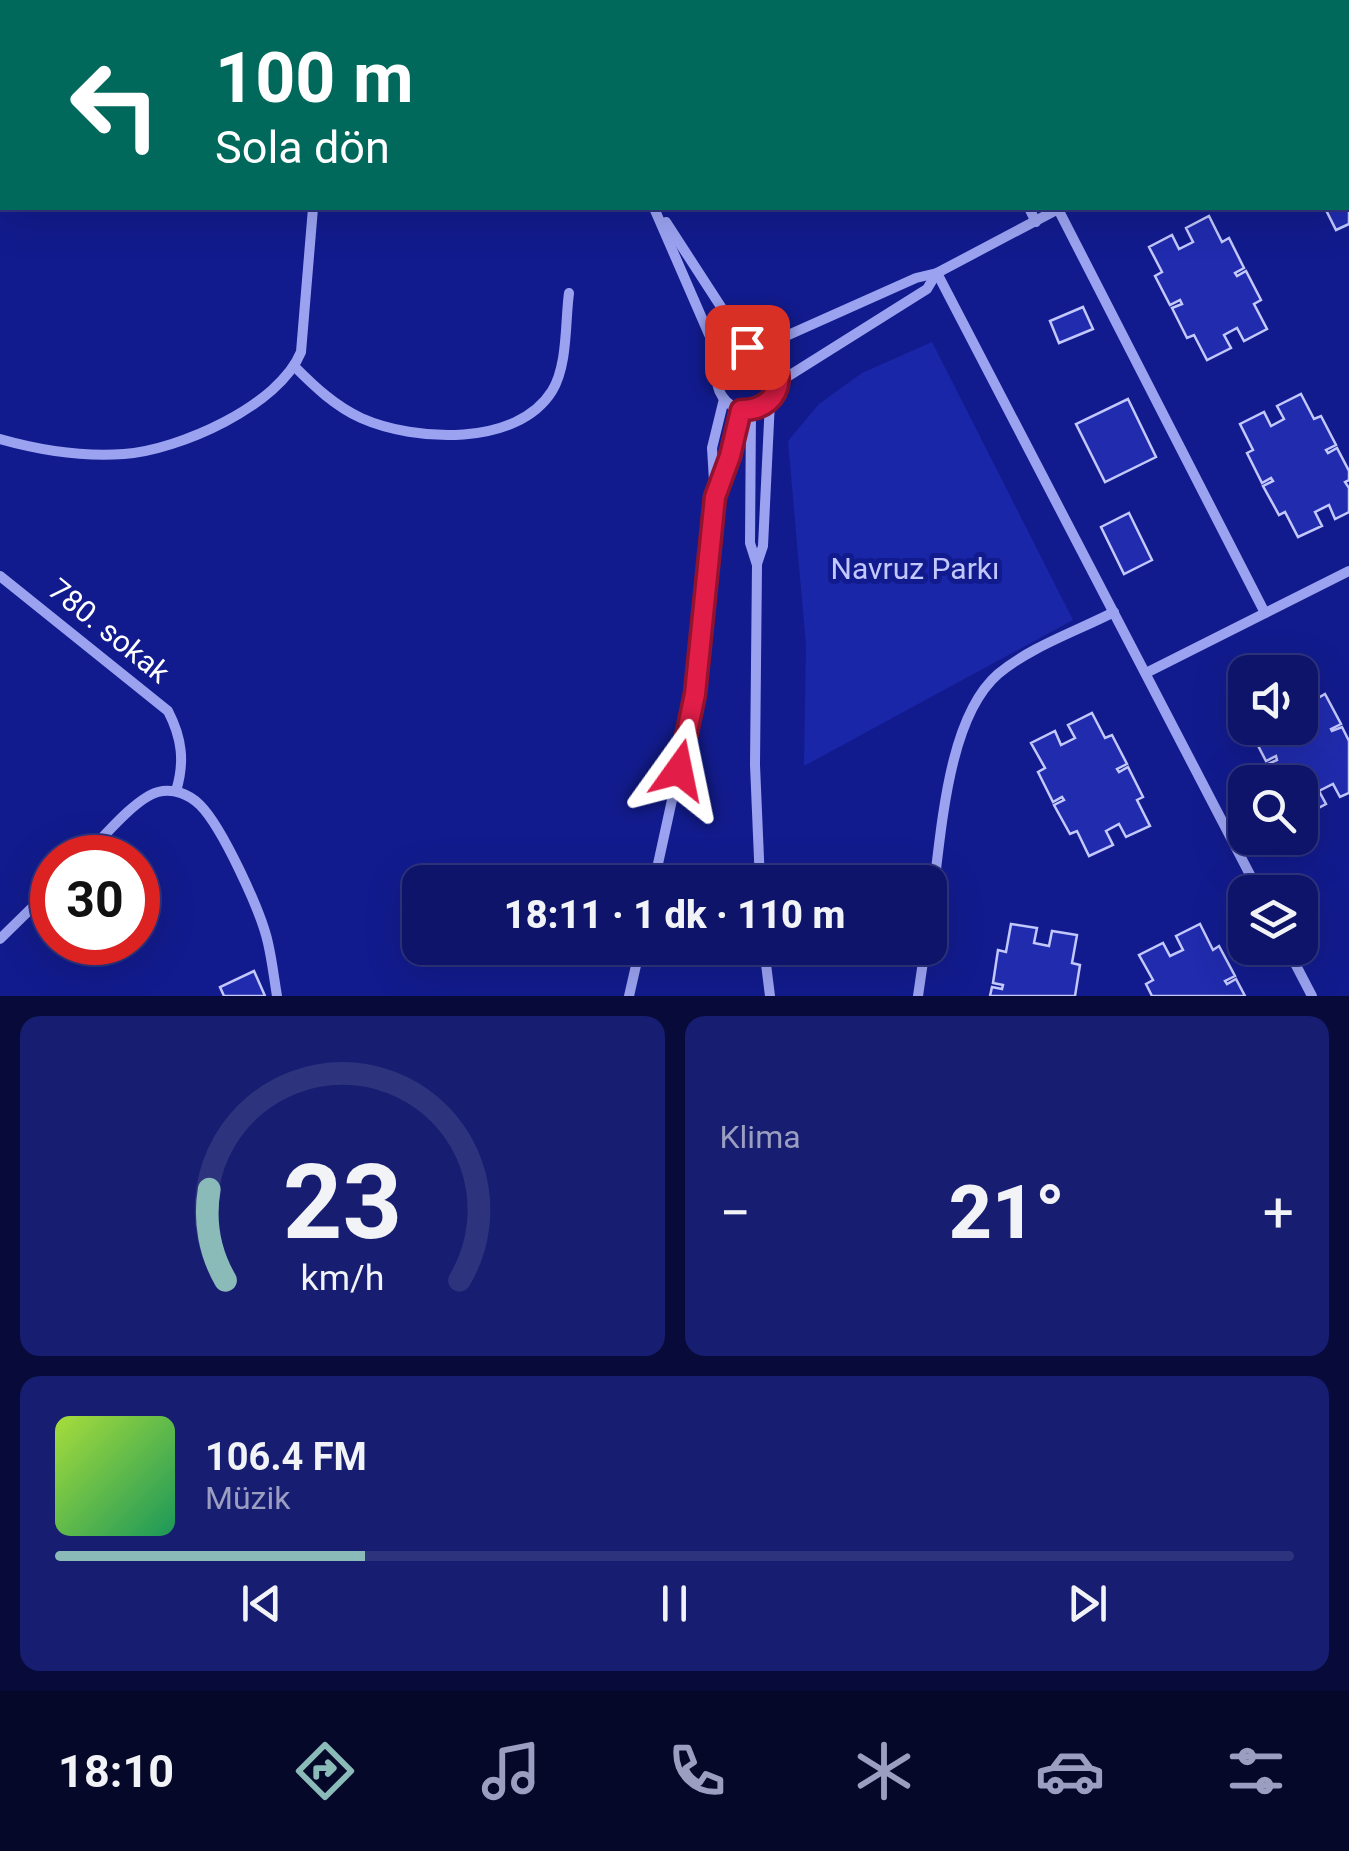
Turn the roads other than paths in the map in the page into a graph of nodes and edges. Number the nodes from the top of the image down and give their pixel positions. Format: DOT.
graph roads {
  1 [pos="314,210"];
  2 [pos="657,210"];
  3 [pos="657,210"];
  4 [pos="1030,210"];
  5 [pos="1057,210"];
  6 [pos="1061,210"];
  7 [pos="1036,222"];
  8 [pos="937,273"];
  9 [pos="569,293"];
  10 [pos="752,348"];
  11 [pos="722,362"];
  12 [pos="295,367"];
  13 [pos="779,382"];
  14 [pos="724,399"];
  15 [pos="770,401"];
  16 [pos="746,410"];
  17 [pos="0,439"];
  18 [pos="715,497"];
  19 [pos="756,565"];
  20 [pos="1349,571"];
  21 [pos="0,576"];
  22 [pos="1114,612"];
  23 [pos="1265,614"];
  24 [pos="1146,673"];
  25 [pos="176,791"];
  26 [pos="106,835"];
  27 [pos="658,865"];
  28 [pos="759,865"];
  29 [pos="938,865"];
  30 [pos="1250,875"];
  31 [pos="30,910"];
  32 [pos="0,939"];
  33 [pos="636,965"];
  34 [pos="766,965"];
  35 [pos="923,965"];
  36 [pos="1296,965"];
  37 [pos="277,996"];
  38 [pos="629,996"];
  39 [pos="770,996"];
  40 [pos="918,996"];
  41 [pos="1312,996"];
  1 -- 12 [label="street"];
  2 -- 10 [label="street"];
  3 -- 11 [label="street"];
  4 -- 7 [label="street"];
  5 -- 7 [label="street"];
  6 -- 23 [label="street"];
  7 -- 8 [label="street"];
  8 -- 10 [label="street"];
  8 -- 13 [label="street"];
  8 -- 22 [label="street"];
  9 -- 12 [label="street"];
  10 -- 11 [label="street"];
  10 -- 13 [label="street"];
  11 -- 14 [label="street"];
  12 -- 17 [label="street"];
  13 -- 15 [label="street"];
  14 -- 16 [label="street"];
  14 -- 18 [label="street"];
  15 -- 16 [label="street"];
  15 -- 19 [label="street"];
  16 -- 18 [label="street"];
  16 -- 19 [label="street"];
  18 -- 27 [label="street"];
  19 -- 28 [label="street"];
  20 -- 23 [label="street"];
  21 -- 25 [label="street, 780. sokak"];
  22 -- 24 [label="street"];
  22 -- 29 [label="street"];
  23 -- 24 [label="street"];
  24 -- 30 [label="street"];
  25 -- 26 [label="street"];
  25 -- 37 [label="street"];
  31 -- 32 [label="street"];
  33 -- 38 [label="street"];
  34 -- 39 [label="street"];
  35 -- 40 [label="street"];
  36 -- 41 [label="street"];
}
